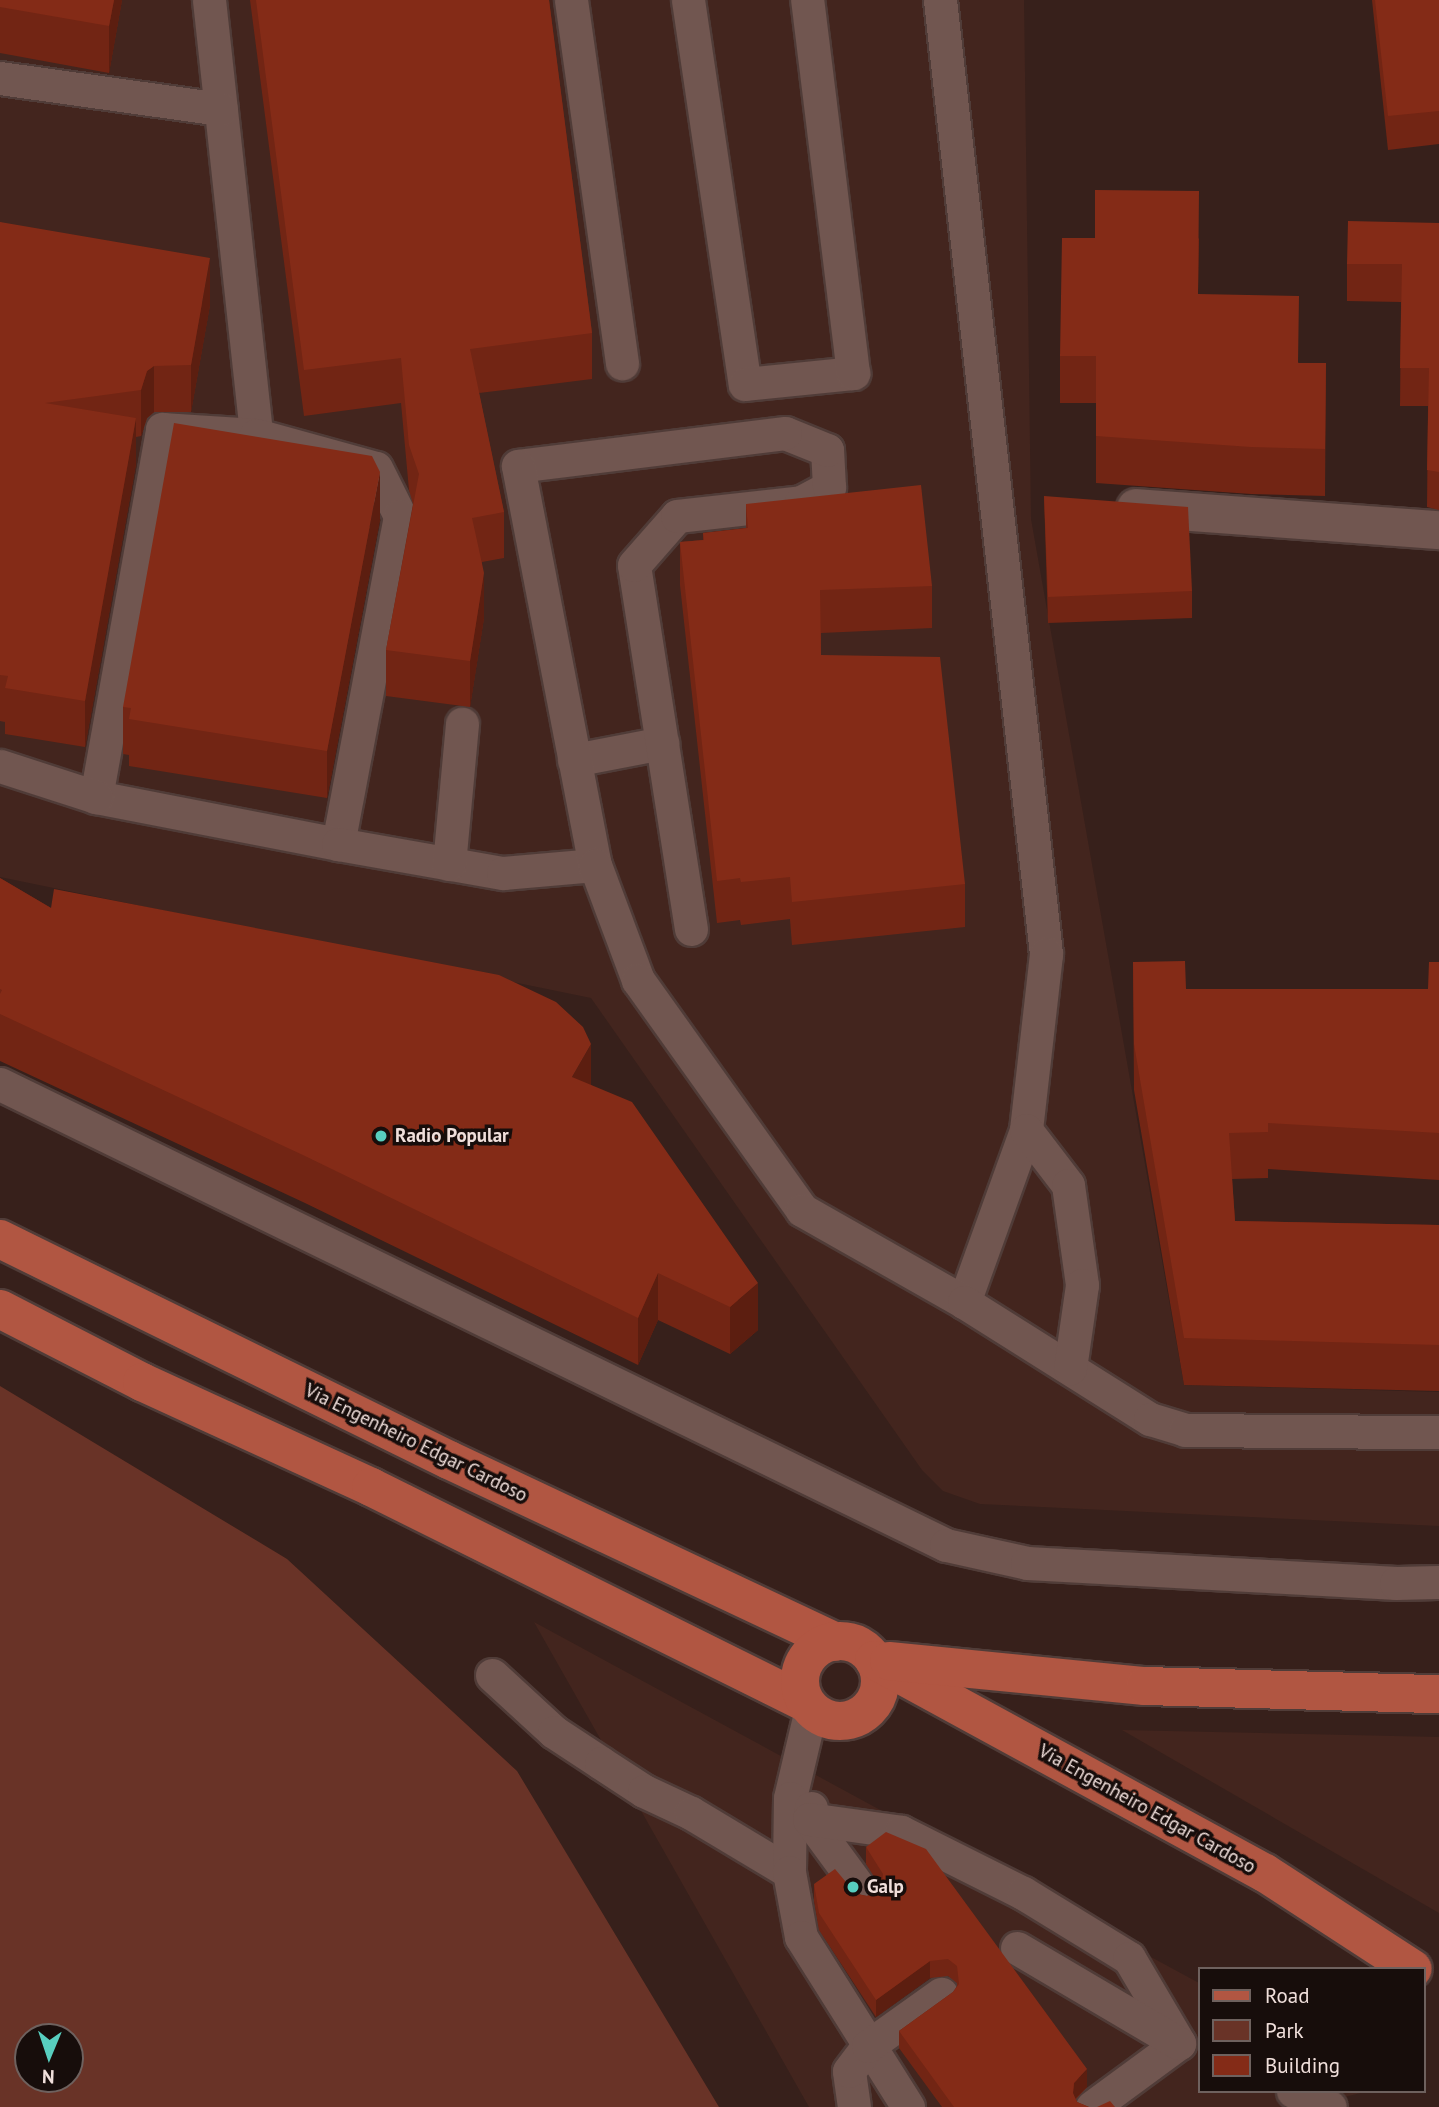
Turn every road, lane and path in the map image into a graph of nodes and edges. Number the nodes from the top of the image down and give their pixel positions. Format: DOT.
graph roads {
  1 [pos="209,0"];
  2 [pos="570,0"];
  3 [pos="688,0"];
  4 [pos="807,0"];
  5 [pos="940,0"];
  6 [pos="0,78"];
  7 [pos="221,109"];
  8 [pos="622,363"];
  9 [pos="256,435"];
  10 [pos="1098,505"];
  11 [pos="1439,530"];
  12 [pos="462,724"];
  13 [pos="662,743"];
  14 [pos="575,760"];
  15 [pos="0,766"];
  16 [pos="96,797"];
  17 [pos="338,844"];
  18 [pos="449,864"];
  19 [pos="595,865"];
  20 [pos="691,929"];
  21 [pos="0,1084"];
  22 [pos="1026,1130"];
  23 [pos="0,1239"];
  24 [pos="964,1301"];
  25 [pos="0,1309"];
  26 [pos="1070,1368"];
  27 [pos="1439,1432"];
  28 [pos="1439,1582"];
  29 [pos="835,1642"];
  30 [pos="874,1660"];
  31 [pos="492,1675"];
  32 [pos="1439,1694"];
  33 [pos="815,1710"];
  34 [pos="810,1819"];
  35 [pos="789,1872"];
  36 [pos="864,1894"];
  37 [pos="1017,1948"];
  38 [pos="1410,1967"];
  39 [pos="941,1994"];
  40 [pos="867,2046"];
  41 [pos="1189,2047"];
  42 [pos="1298,2093"];
  43 [pos="854,2107"];
  44 [pos="908,2107"];
  45 [pos="1092,2107"];
  46 [pos="1330,2107"];
  1 -- 7 [label="lane"];
  2 -- 8 [label="lane"];
  3 -- 4 [label="lane"];
  5 -- 22 [label="lane"];
  6 -- 7 [label="lane"];
  7 -- 9 [label="lane"];
  9 -- 16 [label="lane"];
  9 -- 17 [label="lane"];
  10 -- 11 [label="street"];
  12 -- 18 [label="lane"];
  13 -- 14 [label="lane"];
  13 -- 14 [label="lane"];
  13 -- 20 [label="lane"];
  14 -- 19 [label="lane"];
  15 -- 16 [label="lane"];
  16 -- 17 [label="lane"];
  17 -- 18 [label="lane"];
  18 -- 19 [label="lane"];
  19 -- 24 [label="lane"];
  21 -- 28 [label="lane"];
  22 -- 24 [label="lane"];
  22 -- 26 [label="lane"];
  23 -- 29 [label="main road, Via Engenheiro Edgar Cardoso"];
  24 -- 26 [label="lane"];
  25 -- 33 [label="main road"];
  26 -- 27 [label="lane"];
  29 -- 30 [label="main road"];
  29 -- 33 [label="main road"];
  30 -- 32 [label="main road"];
  30 -- 33 [label="main road"];
  30 -- 38 [label="main road, Via Engenheiro Edgar Cardoso"];
  31 -- 35 [label="lane"];
  33 -- 34 [label="lane"];
  33 -- 35 [label="lane"];
  34 -- 36 [label="lane"];
  34 -- 41 [label="lane"];
  35 -- 40 [label="lane"];
  37 -- 41 [label="lane"];
  39 -- 40 [label="lane"];
  40 -- 43 [label="lane"];
  40 -- 44 [label="lane"];
  41 -- 45 [label="lane"];
  42 -- 46 [label="lane"];
}
